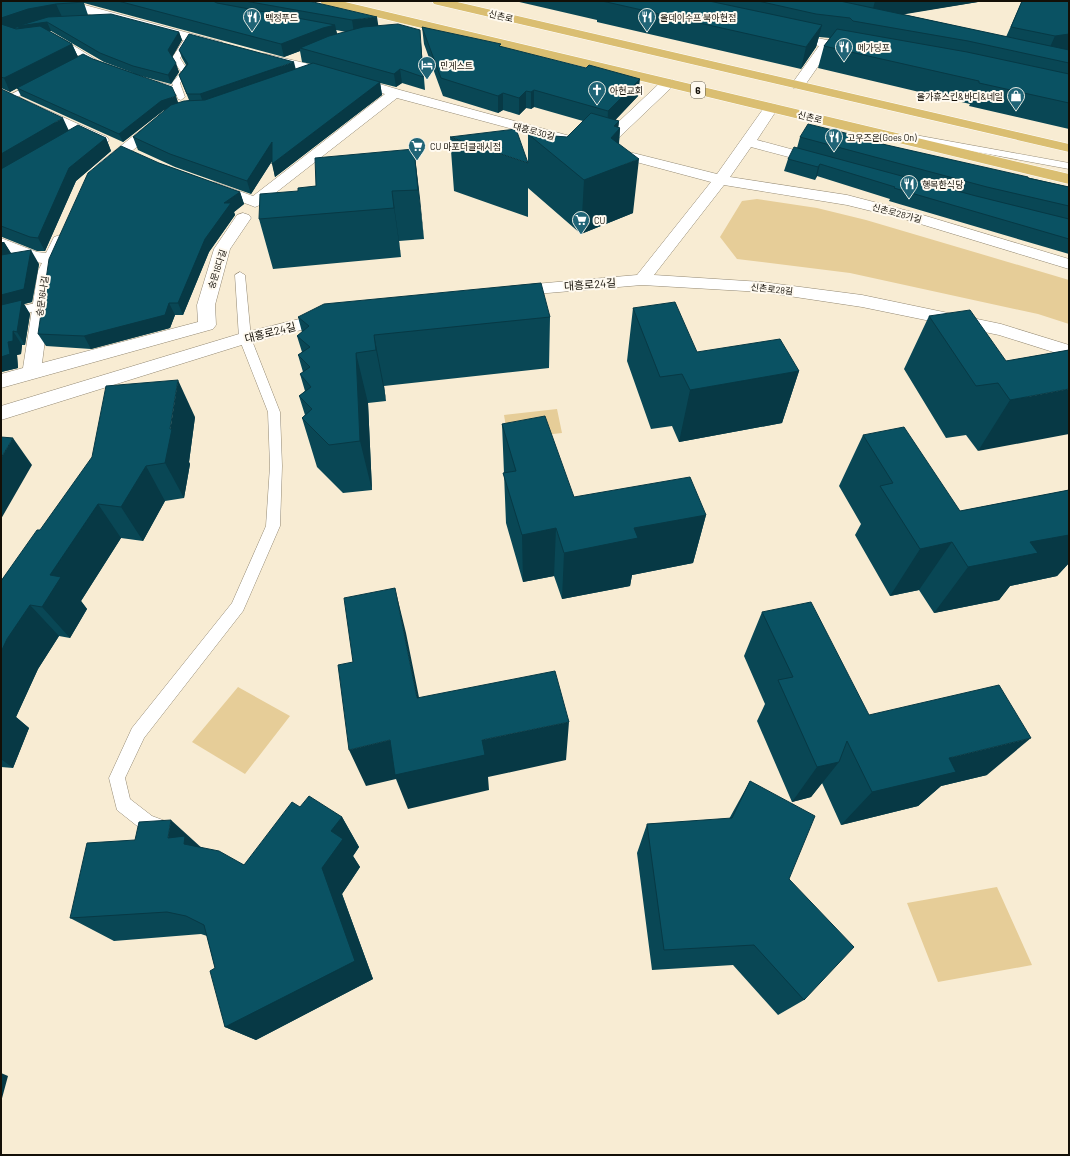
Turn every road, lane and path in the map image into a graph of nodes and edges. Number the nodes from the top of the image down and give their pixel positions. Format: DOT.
graph roads {
  1 [pos="58,1"];
  2 [pos="326,1"];
  3 [pos="438,1"];
  4 [pos="118,18"];
  5 [pos="90,19"];
  6 [pos="452,31"];
  7 [pos="409,33"];
  8 [pos="779,34"];
  9 [pos="53,37"];
  10 [pos="190,37"];
  11 [pos="848,37"];
  12 [pos="827,44"];
  13 [pos="226,47"];
  14 [pos="871,53"];
  15 [pos="255,55"];
  16 [pos="302,55"];
  17 [pos="284,63"];
  18 [pos="106,68"];
  19 [pos="316,70"];
  20 [pos="294,78"];
  21 [pos="45,79"];
  22 [pos="148,82"];
  23 [pos="668,83"];
  24 [pos="798,85"];
  25 [pos="178,92"];
  26 [pos="395,93"];
  27 [pos="6,95"];
  28 [pos="771,108"];
  29 [pos="180,109"];
  30 [pos="848,126"];
  31 [pos="83,131"];
  32 [pos="69,139"];
  33 [pos="748,142"];
  34 [pos="598,148"];
  35 [pos="1069,148"];
  36 [pos="130,153"];
  37 [pos="830,164"];
  38 [pos="1069,166"];
  39 [pos="91,177"];
  40 [pos="1069,179"];
  41 [pos="721,180"];
  42 [pos="198,181"];
  43 [pos="243,218"];
  44 [pos="64,229"];
  45 [pos="1,243"];
  46 [pos="34,257"];
  47 [pos="52,258"];
  48 [pos="8,263"];
  49 [pos="1069,264"];
  50 [pos="240,275"];
  51 [pos="642,280"];
  52 [pos="500,293"];
  53 [pos="40,306"];
  54 [pos="1,315"];
  55 [pos="344,315"];
  56 [pos="245,338"];
  57 [pos="1069,351"];
  58 [pos="32,372"];
  59 [pos="1,381"];
  60 [pos="1,413"];
  61 [pos="175,832"];
  1 -- 4 [label="street"];
  2 -- 6 [label="main road, 신촌로 / 6"];
  3 -- 24 [label="main road, 신촌로"];
  4 -- 5 [label="lane"];
  4 -- 10 [label="street"];
  6 -- 7 [label="street"];
  6 -- 23 [label="main road, 신촌로 / 6"];
  8 -- 12 [label="street"];
  9 -- 18 [label="lane"];
  10 -- 13 [label="street"];
  10 -- 25 [label="lane"];
  11 -- 12 [label="street"];
  12 -- 14 [label="street"];
  12 -- 24 [label="street"];
  15 -- 17 [label="street, 대흥로30길"];
  16 -- 17 [label="street"];
  17 -- 19 [label="street, 대흥로30길"];
  19 -- 20 [label="street"];
  19 -- 26 [label="street, 대흥로30길"];
  21 -- 27 [label="lane"];
  22 -- 25 [label="lane"];
  23 -- 28 [label="main road, 신촌로 / 6"];
  23 -- 34 [label="street"];
  24 -- 35 [label="main road, 신촌로"];
  25 -- 29 [label="lane"];
  26 -- 34 [label="street, 대흥로30길"];
  26 -- 42 [label="street"];
  27 -- 31 [label="street"];
  28 -- 30 [label="main road, 신촌로 / 6"];
  28 -- 33 [label="street"];
  29 -- 36 [label="street"];
  30 -- 38 [label="lane"];
  30 -- 40 [label="main road, 신촌로 / 6"];
  31 -- 32 [label="street"];
  31 -- 36 [label="street"];
  33 -- 37 [label="street"];
  33 -- 41 [label="street"];
  34 -- 41 [label="street, 대흥로30길"];
  36 -- 39 [label="street"];
  41 -- 49 [label="street, 신촌로28가길"];
  41 -- 51 [label="street"];
  43 -- 58 [label="street, 숭문16다길"];
  44 -- 47 [label="street, 숭문16나길"];
  45 -- 46 [label="street"];
  46 -- 47 [label="street"];
  46 -- 48 [label="street"];
  47 -- 53 [label="street, 숭문16나길"];
  50 -- 56 [label="lane"];
  51 -- 52 [label="street, 대흥로24길"];
  51 -- 57 [label="street, 신촌로28길"];
  53 -- 54 [label="lane"];
  53 -- 58 [label="street, 숭문16나길"];
  55 -- 56 [label="street, 대흥로24길"];
  56 -- 60 [label="street, 대흥로24길"];
  56 -- 61 [label="lane"];
  58 -- 59 [label="street"];
}
